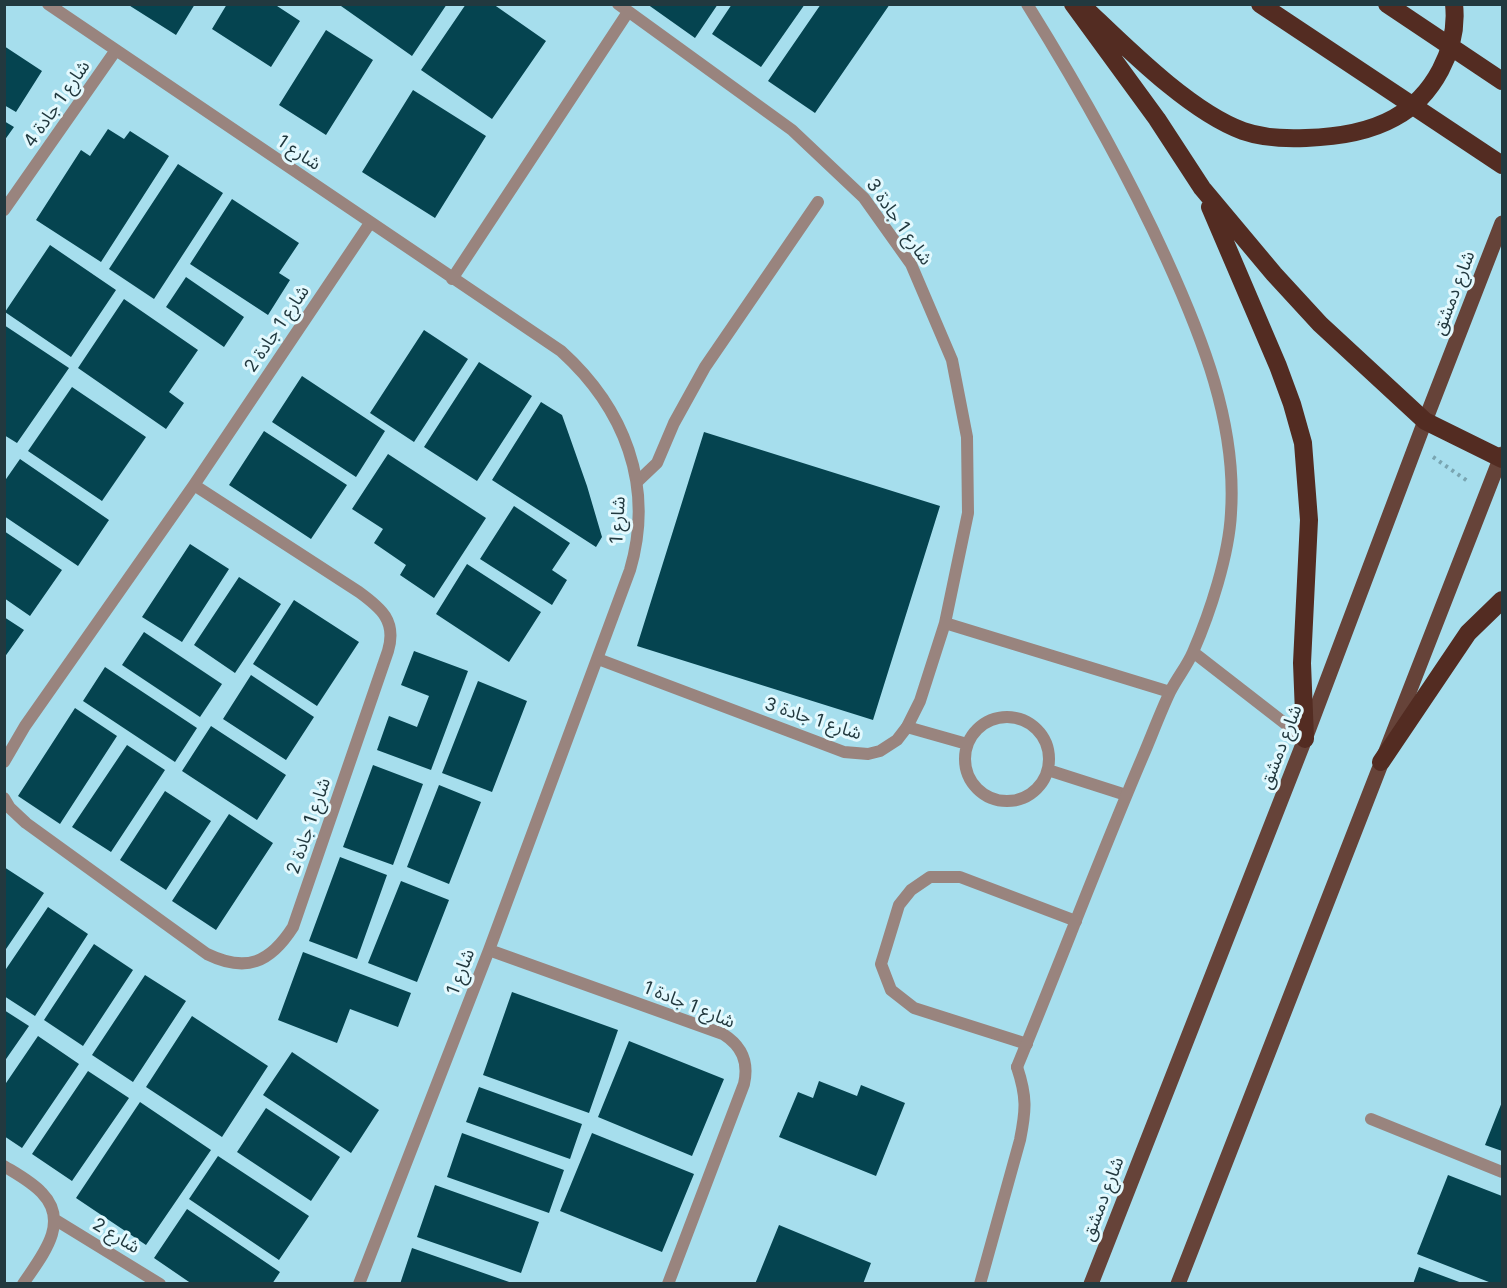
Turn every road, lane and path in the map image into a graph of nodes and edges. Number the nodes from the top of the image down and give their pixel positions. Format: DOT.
graph roads {
  1 [pos="48,4"];
  2 [pos="1027,4"];
  3 [pos="1074,4"];
  4 [pos="1082,4"];
  5 [pos="1260,4"];
  6 [pos="1387,4"];
  7 [pos="1454,4"];
  8 [pos="623,8"];
  9 [pos="116,50"];
  10 [pos="1503,81"];
  11 [pos="1503,165"];
  12 [pos="1202,188"];
  13 [pos="818,202"];
  14 [pos="5,208"];
  15 [pos="370,223"];
  16 [pos="1503,223"];
  17 [pos="452,279"];
  18 [pos="1425,421"];
  19 [pos="1417,446"];
  20 [pos="1502,457"];
  21 [pos="637,482"];
  22 [pos="194,485"];
  23 [pos="1487,494"];
  24 [pos="1503,600"];
  25 [pos="945,623"];
  26 [pos="1193,652"];
  27 [pos="598,659"];
  28 [pos="1170,692"];
  29 [pos="907,728"];
  30 [pos="1305,739"];
  31 [pos="967,744"];
  32 [pos="4,762"];
  33 [pos="1381,762"];
  34 [pos="1047,770"];
  35 [pos="1126,795"];
  36 [pos="4,798"];
  37 [pos="1076,921"];
  38 [pos="489,950"];
  39 [pos="1027,1044"];
  40 [pos="1371,1119"];
  41 [pos="4,1166"];
  42 [pos="1503,1172"];
  43 [pos="54,1219"];
  44 [pos="23,1284"];
  45 [pos="160,1284"];
  46 [pos="359,1284"];
  47 [pos="668,1284"];
  48 [pos="980,1284"];
  49 [pos="1091,1284"];
  50 [pos="1178,1284"];
  1 -- 9 [label="street, شارع 1"];
  2 -- 26 [label="street"];
  3 -- 12 [label="highway"];
  4 -- 7 [label="highway"];
  5 -- 11 [label="highway"];
  6 -- 10 [label="highway"];
  8 -- 17 [label="street, شارع 1 جادة 3"];
  8 -- 25 [label="street, شارع 1 جادة 3"];
  9 -- 14 [label="street, شارع 1 جادة 4"];
  9 -- 15 [label="street, شارع 1"];
  12 -- 18 [label="highway"];
  12 -- 30 [label="highway"];
  13 -- 21 [label="street"];
  15 -- 17 [label="street, شارع 1"];
  15 -- 22 [label="street, شارع 1 جادة 2"];
  16 -- 18 [label="main road, شارع دمشق"];
  17 -- 21 [label="street, شارع 1"];
  18 -- 19 [label="main road, شارع دمشق"];
  18 -- 20 [label="highway"];
  19 -- 23 [label="path"];
  19 -- 30 [label="main road, شارع دمشق"];
  20 -- 23 [label="main road"];
  21 -- 27 [label="street, شارع 1"];
  22 -- 32 [label="street, شارع 1 جادة 2"];
  22 -- 36 [label="street, شارع 1 جادة 2"];
  23 -- 33 [label="main road"];
  24 -- 33 [label="highway"];
  25 -- 28 [label="street"];
  25 -- 29 [label="street, شارع 1 جادة 3"];
  26 -- 28 [label="street"];
  26 -- 30 [label="street"];
  27 -- 29 [label="street, شارع 1 جادة 3"];
  27 -- 38 [label="street, شارع 1"];
  28 -- 35 [label="street"];
  29 -- 31 [label="street"];
  30 -- 49 [label="main road, شارع دمشق"];
  31 -- 34 [label="street"];
  31 -- 34 [label="street"];
  33 -- 50 [label="main road"];
  34 -- 35 [label="street"];
  35 -- 37 [label="street"];
  37 -- 39 [label="street"];
  37 -- 39 [label="street"];
  38 -- 46 [label="street, شارع 1"];
  38 -- 47 [label="street, شارع 1 جادة 1"];
  39 -- 48 [label="street"];
  40 -- 42 [label="street"];
  41 -- 43 [label="street"];
  43 -- 44 [label="street"];
  43 -- 45 [label="street, شارع 2"];
}
